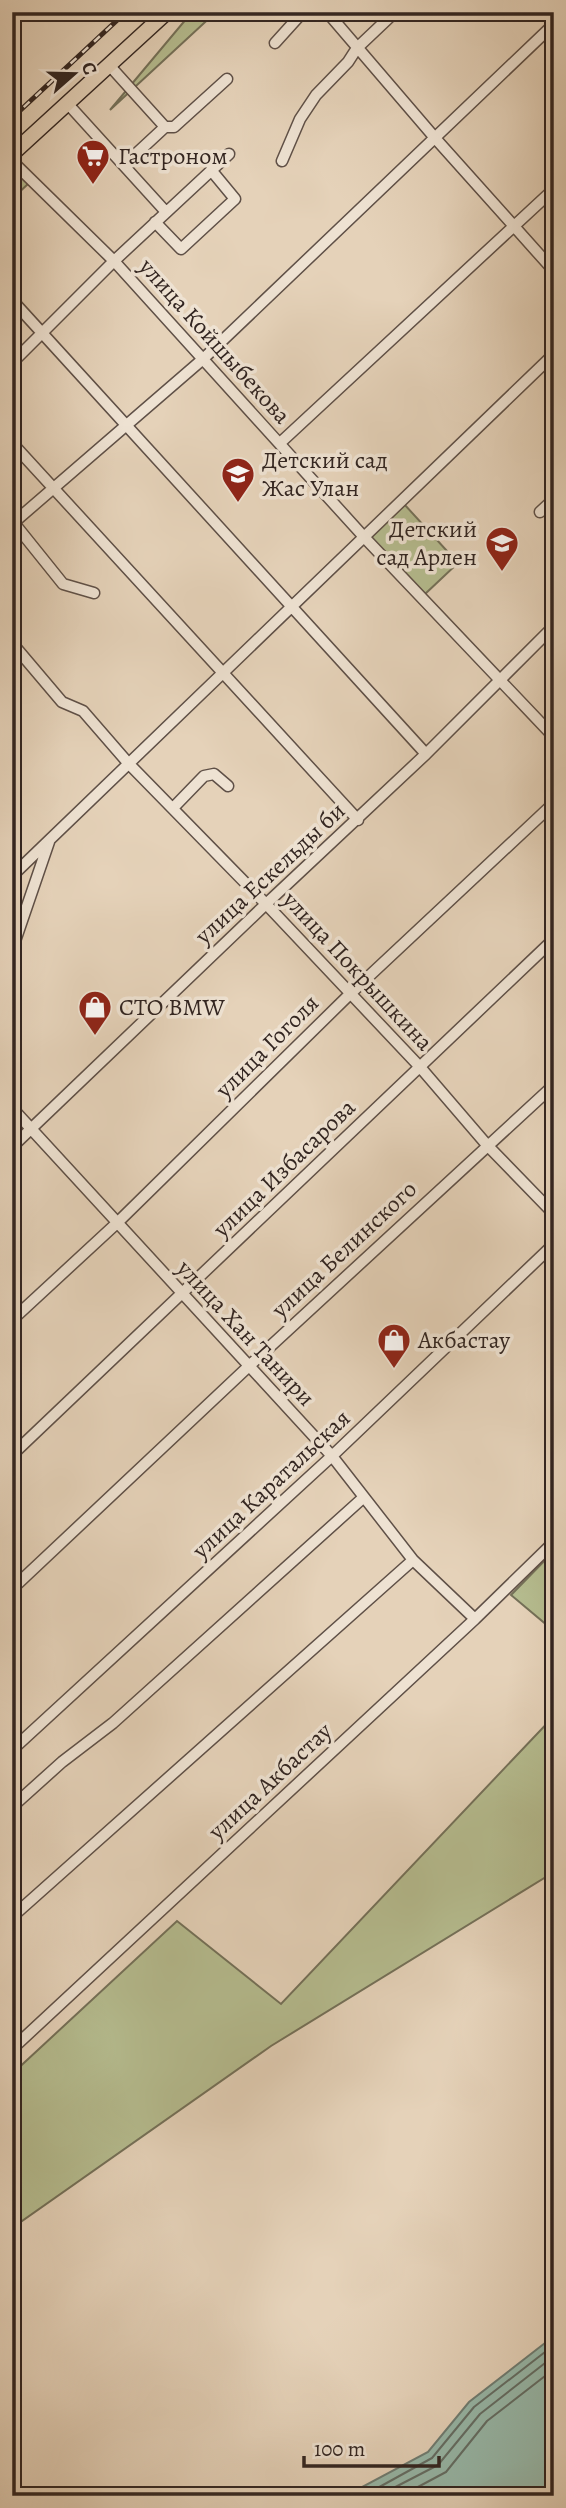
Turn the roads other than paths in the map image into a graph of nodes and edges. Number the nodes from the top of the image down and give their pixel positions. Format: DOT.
graph roads {
  1 [pos="167,12"];
  2 [pos="303,12"];
  3 [pos="327,12"];
  4 [pos="395,12"];
  5 [pos="554,24"];
  6 [pos="275,43"];
  7 [pos="357,48"];
  8 [pos="109,65"];
  9 [pos="227,79"];
  10 [pos="67,103"];
  11 [pos="165,127"];
  12 [pos="435,138"];
  13 [pos="12,154"];
  14 [pos="229,154"];
  15 [pos="282,161"];
  16 [pos="12,162"];
  17 [pos="124,165"];
  18 [pos="211,170"];
  19 [pos="554,188"];
  20 [pos="166,212"];
  21 [pos="155,222"];
  22 [pos="514,227"];
  23 [pos="114,261"];
  24 [pos="554,271"];
  25 [pos="12,300"];
  26 [pos="42,332"];
  27 [pos="554,354"];
  28 [pos="203,359"];
  29 [pos="12,363"];
  30 [pos="127,425"];
  31 [pos="12,443"];
  32 [pos="280,443"];
  33 [pos="53,488"];
  34 [pos="554,499"];
  35 [pos="540,512"];
  36 [pos="13,523"];
  37 [pos="364,537"];
  38 [pos="94,593"];
  39 [pos="292,607"];
  40 [pos="554,626"];
  41 [pos="12,643"];
  42 [pos="224,674"];
  43 [pos="499,679"];
  44 [pos="554,737"];
  45 [pos="426,754"];
  46 [pos="129,764"];
  47 [pos="228,786"];
  48 [pos="554,803"];
  49 [pos="173,808"];
  50 [pos="358,820"];
  51 [pos="50,839"];
  52 [pos="12,876"];
  53 [pos="266,904"];
  54 [pos="554,939"];
  55 [pos="12,950"];
  56 [pos="351,993"];
  57 [pos="420,1067"];
  58 [pos="554,1086"];
  59 [pos="12,1108"];
  60 [pos="32,1129"];
  61 [pos="487,1146"];
  62 [pos="12,1147"];
  63 [pos="554,1214"];
  64 [pos="117,1223"];
  65 [pos="554,1244"];
  66 [pos="182,1294"];
  67 [pos="12,1320"];
  68 [pos="249,1366"];
  69 [pos="12,1455"];
  70 [pos="332,1456"];
  71 [pos="364,1497"];
  72 [pos="554,1542"];
  73 [pos="413,1560"];
  74 [pos="12,1589"];
  75 [pos="475,1619"];
  76 [pos="12,1750"];
  77 [pos="12,1807"];
  78 [pos="12,1917"];
  79 [pos="12,2049"];
  1 -- 8 [label="main road"];
  2 -- 6 [label="street"];
  3 -- 7 [label="street"];
  4 -- 7 [label="street"];
  5 -- 12 [label="street"];
  7 -- 12 [label="street"];
  7 -- 15 [label="street"];
  8 -- 10 [label="main road"];
  8 -- 11 [label="street"];
  9 -- 11 [label="street"];
  10 -- 13 [label="main road"];
  10 -- 17 [label="street"];
  11 -- 17 [label="street"];
  12 -- 22 [label="street"];
  12 -- 28 [label="street"];
  14 -- 18 [label="street"];
  16 -- 23 [label="street, улица Койшыбекова"];
  17 -- 20 [label="street"];
  18 -- 20 [label="street"];
  18 -- 21 [label="street"];
  19 -- 22 [label="street"];
  20 -- 21 [label="street"];
  21 -- 23 [label="street"];
  22 -- 24 [label="street"];
  22 -- 32 [label="street"];
  23 -- 26 [label="street"];
  23 -- 28 [label="street, улица Койшыбекова"];
  25 -- 26 [label="street"];
  26 -- 29 [label="street"];
  26 -- 30 [label="street"];
  27 -- 37 [label="street"];
  28 -- 30 [label="street"];
  28 -- 32 [label="street, улица Койшыбекова"];
  30 -- 33 [label="street"];
  30 -- 39 [label="street"];
  31 -- 33 [label="street"];
  32 -- 37 [label="street, улица Койшыбекова"];
  33 -- 36 [label="street"];
  33 -- 42 [label="street"];
  34 -- 35 [label="street"];
  36 -- 38 [label="street"];
  37 -- 39 [label="street"];
  37 -- 43 [label="street, улица Койшыбекова"];
  39 -- 42 [label="street"];
  39 -- 45 [label="street"];
  40 -- 43 [label="street, улица Ескельды би"];
  41 -- 46 [label="street, улица Покрышкина"];
  42 -- 46 [label="street"];
  42 -- 50 [label="street"];
  43 -- 44 [label="street, улица Койшыбекова"];
  43 -- 45 [label="street, улица Ескельды би"];
  45 -- 50 [label="street, улица Ескельды би"];
  46 -- 49 [label="street, улица Покрышкина"];
  46 -- 51 [label="street"];
  47 -- 49 [label="street"];
  48 -- 56 [label="street, улица Гоголя"];
  49 -- 53 [label="street, улица Покрышкина"];
  50 -- 53 [label="street, улица Ескельды би"];
  51 -- 52 [label="street"];
  51 -- 55 [label="street"];
  53 -- 56 [label="street, улица Покрышкина"];
  53 -- 60 [label="street, улица Ескельды би"];
  54 -- 57 [label="street, улица Избасарова"];
  56 -- 57 [label="street, улица Покрышкина"];
  56 -- 64 [label="street, улица Гоголя"];
  57 -- 61 [label="street, улица Покрышкина"];
  57 -- 66 [label="street, улица Избасарова"];
  58 -- 61 [label="street, улица Белинского"];
  59 -- 60 [label="street, улица Хан Танири"];
  60 -- 62 [label="street, улица Ескельды би"];
  60 -- 64 [label="street, улица Хан Танири"];
  61 -- 63 [label="street, улица Покрышкина"];
  61 -- 68 [label="street, улица Белинского"];
  64 -- 66 [label="street, улица Хан Танири"];
  64 -- 67 [label="street, улица Гоголя"];
  65 -- 70 [label="street, улица Каратальская"];
  66 -- 68 [label="street, улица Хан Танири"];
  66 -- 69 [label="street, улица Избасарова"];
  68 -- 70 [label="street, улица Хан Танири"];
  68 -- 74 [label="street, улица Белинского"];
  70 -- 71 [label="street, улица Хан Танири"];
  70 -- 76 [label="street, улица Каратальская"];
  71 -- 73 [label="street, улица Хан Танири"];
  71 -- 77 [label="street"];
  72 -- 75 [label="street, улица Акбастау"];
  73 -- 75 [label="street, улица Хан Танири"];
  73 -- 78 [label="street"];
  75 -- 79 [label="street, улица Акбастау"];
}
